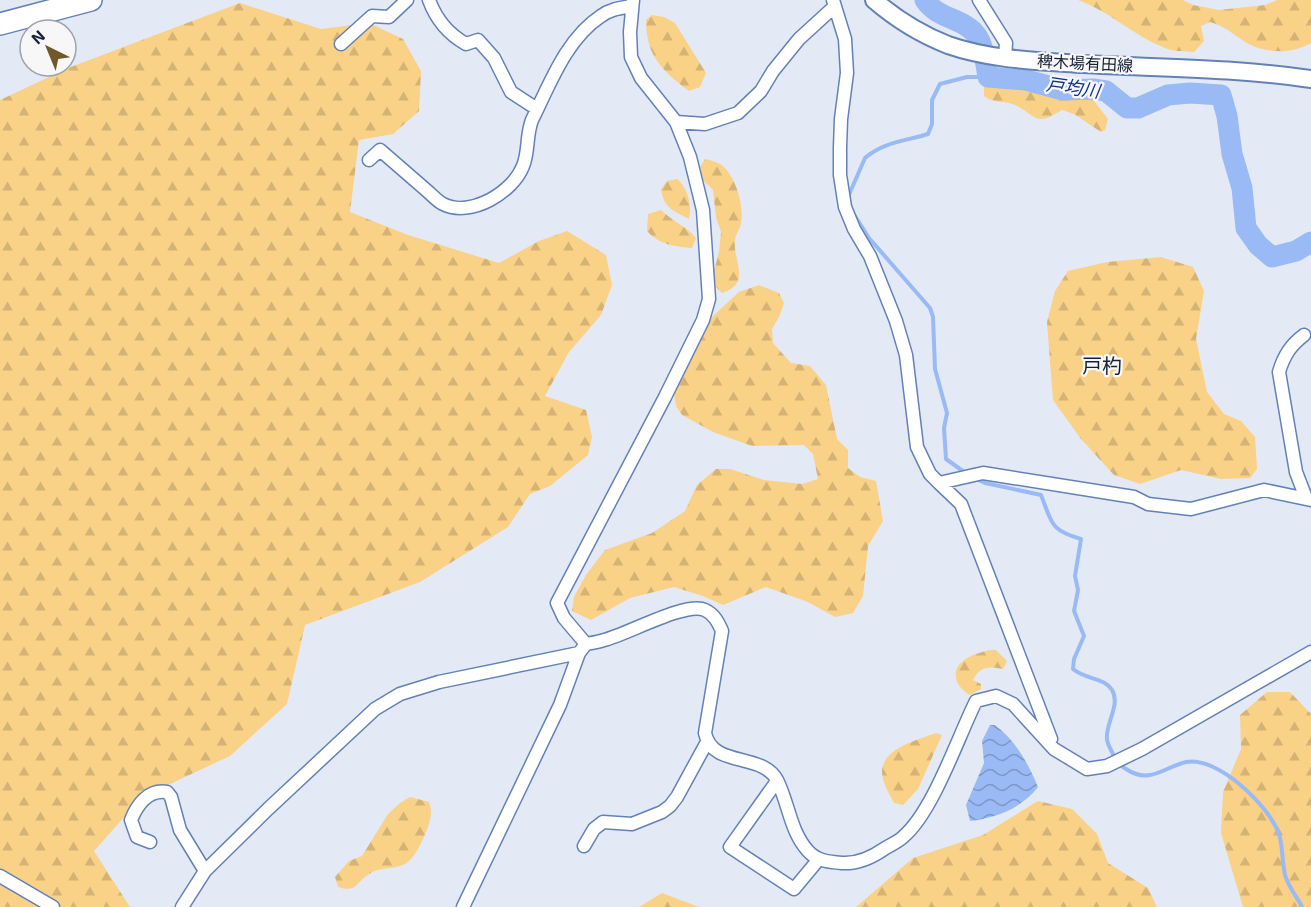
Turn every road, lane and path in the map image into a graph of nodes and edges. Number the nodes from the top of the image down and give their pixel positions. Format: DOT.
graph roads {
  1 [pos="91,0"];
  2 [pos="407,0"];
  3 [pos="429,0"];
  4 [pos="874,0"];
  5 [pos="979,0"];
  6 [pos="632,3"];
  7 [pos="834,3"];
  8 [pos="0,24"];
  9 [pos="341,45"];
  10 [pos="1001,57"];
  11 [pos="1311,79"];
  12 [pos="537,109"];
  13 [pos="675,122"];
  14 [pos="369,160"];
  15 [pos="1304,335"];
  16 [pos="939,483"];
  17 [pos="1309,499"];
  18 [pos="583,648"];
  19 [pos="1311,652"];
  20 [pos="707,742"];
  21 [pos="1054,749"];
  22 [pos="777,781"];
  23 [pos="150,842"];
  24 [pos="584,846"];
  25 [pos="819,859"];
  26 [pos="205,871"];
  27 [pos="0,876"];
  28 [pos="53,907"];
  29 [pos="182,907"];
  30 [pos="463,907"];
  1 -- 8 [label="highway"];
  2 -- 9 [label="street"];
  3 -- 12 [label="street"];
  4 -- 10 [label="main road, 稗木場有田線"];
  5 -- 10 [label="street"];
  6 -- 12 [label="street"];
  6 -- 13 [label="street"];
  7 -- 13 [label="street"];
  7 -- 16 [label="street"];
  10 -- 11 [label="main road, 稗木場有田線"];
  12 -- 14 [label="street"];
  13 -- 18 [label="street"];
  15 -- 17 [label="street"];
  16 -- 17 [label="street"];
  16 -- 21 [label="street"];
  18 -- 20 [label="street"];
  18 -- 26 [label="street"];
  18 -- 30 [label="street"];
  19 -- 21 [label="street"];
  20 -- 22 [label="street"];
  20 -- 24 [label="street"];
  21 -- 25 [label="street"];
  22 -- 25 [label="street"];
  22 -- 25 [label="street"];
  23 -- 26 [label="street"];
  26 -- 29 [label="street"];
  27 -- 28 [label="street"];
}
